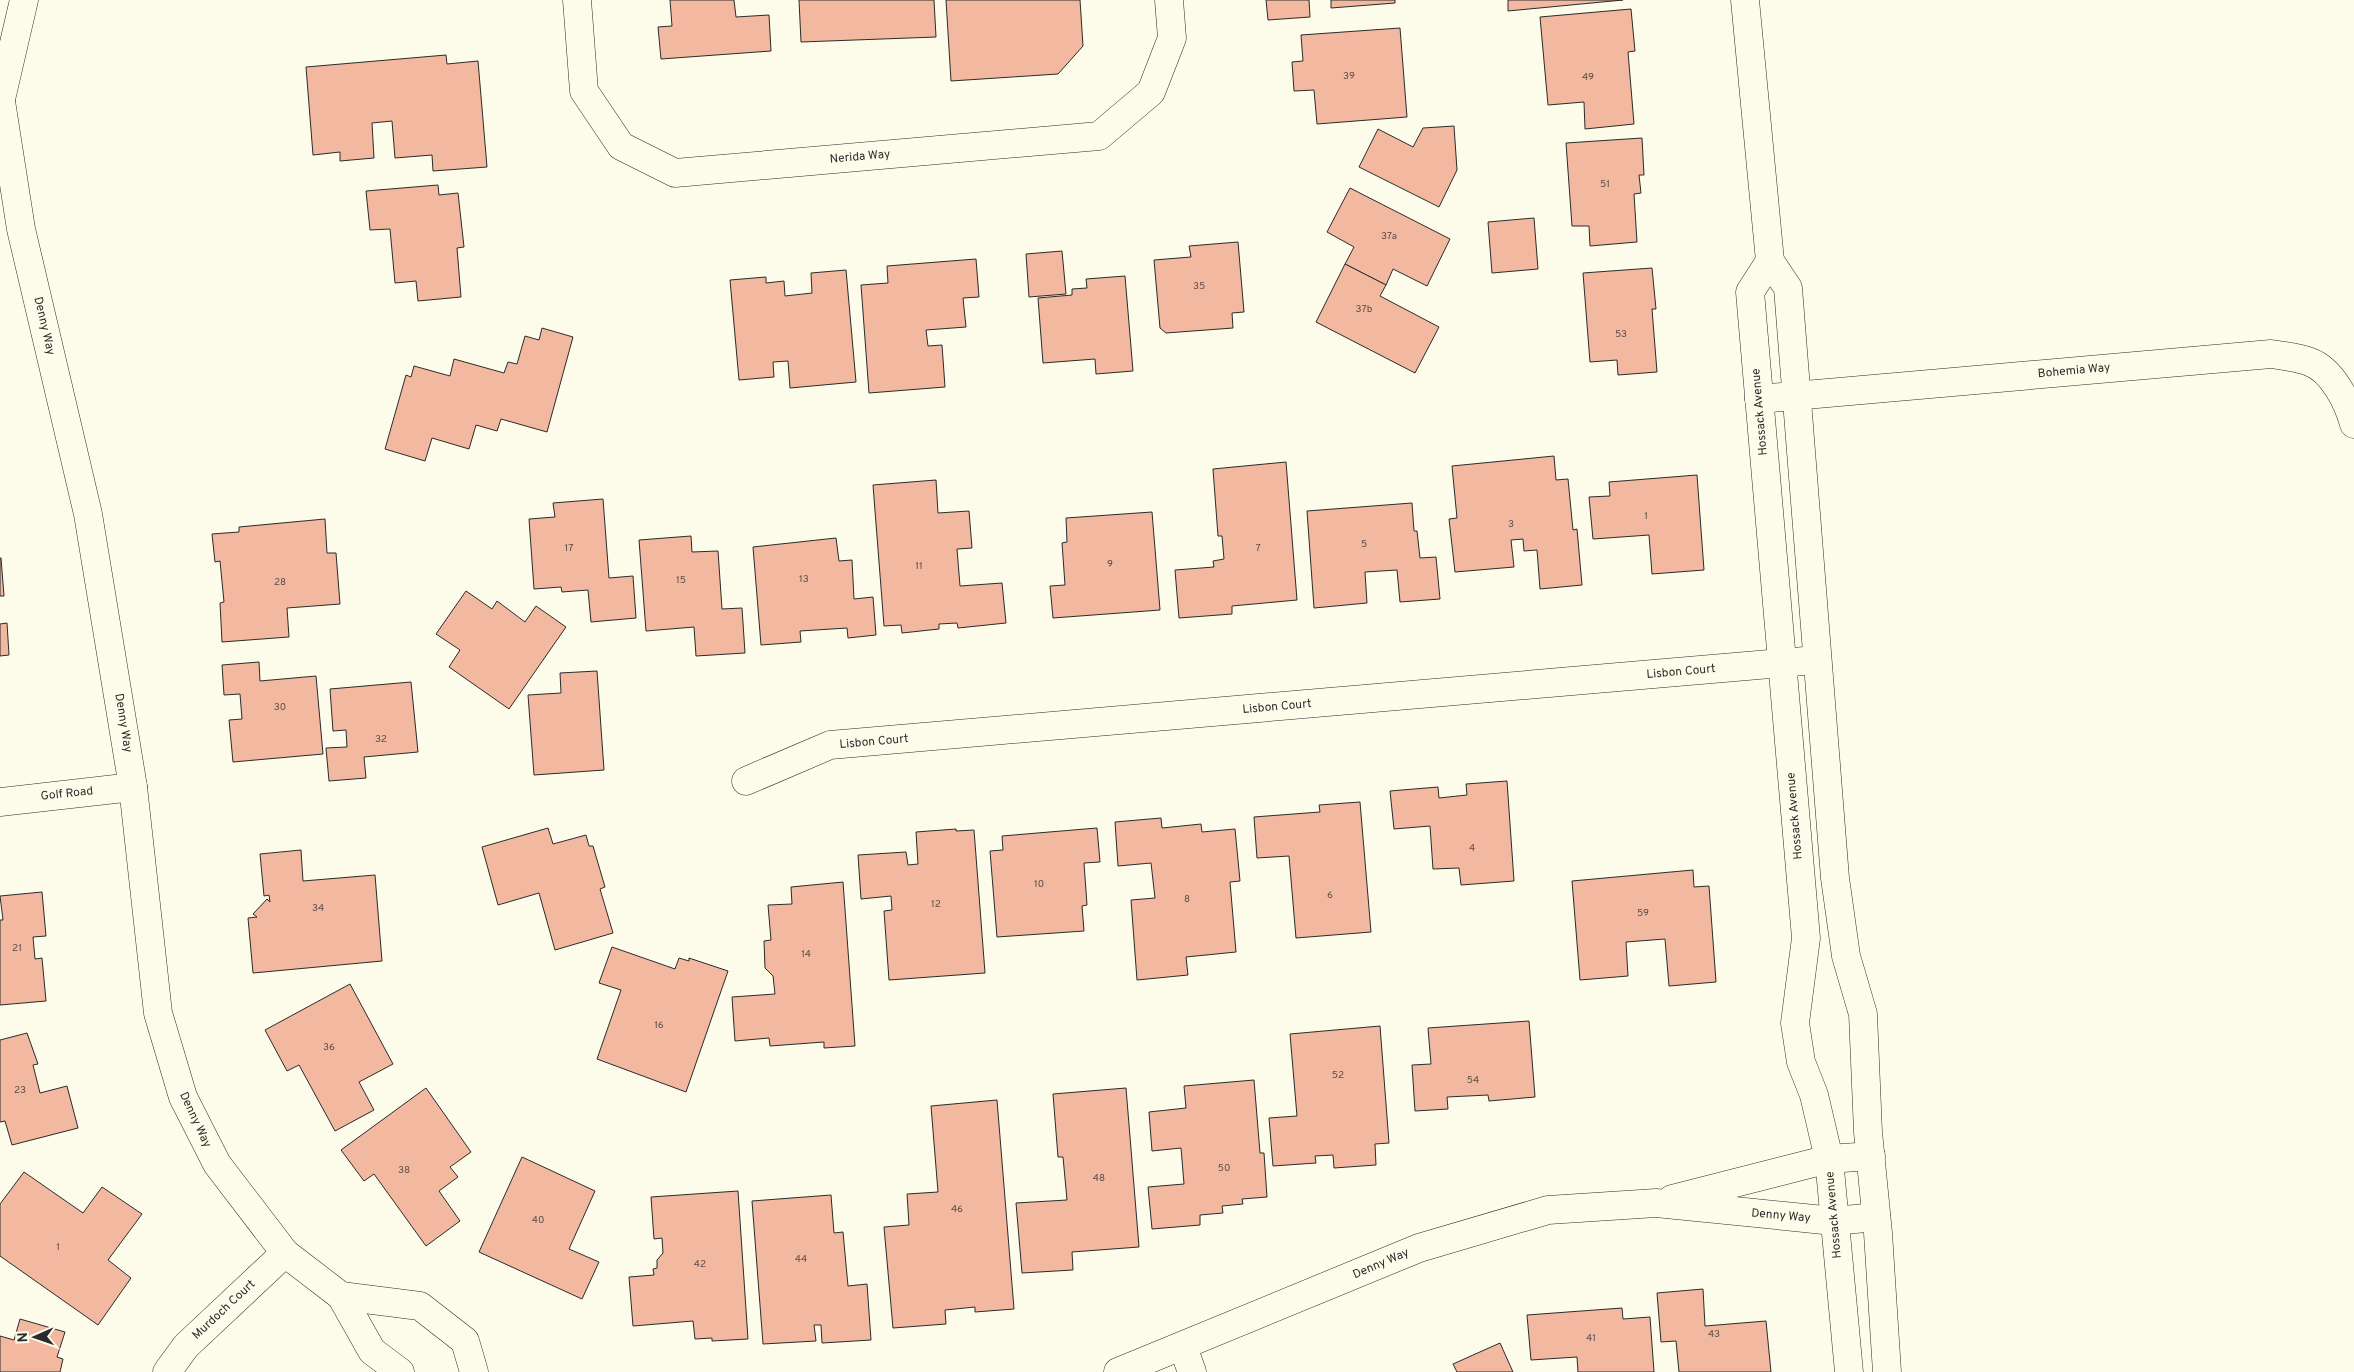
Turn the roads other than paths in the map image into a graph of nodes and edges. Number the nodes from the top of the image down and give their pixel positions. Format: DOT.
graph roads {
  1 [pos="24,0"];
  2 [pos="577,0"];
  3 [pos="1169,0"];
  4 [pos="1745,0"];
  5 [pos="1,97"];
  6 [pos="10,230"];
  7 [pos="1770,260"];
  8 [pos="1796,396"];
  9 [pos="1759,399"];
  10 [pos="2354,424"];
  11 [pos="1816,660"];
  12 [pos="1781,663"];
  13 [pos="746,781"];
  14 [pos="133,787"];
  15 [pos="0,802"];
  16 [pos="1871,1156"];
  17 [pos="1829,1159"];
  18 [pos="1656,1203"];
  19 [pos="1876,1217"];
  20 [pos="1834,1221"];
  21 [pos="285,1253"];
  22 [pos="341,1296"];
  23 [pos="1183,1347"];
  24 [pos="167,1372"];
  25 [pos="400,1372"];
  26 [pos="474,1372"];
  27 [pos="1118,1372"];
  28 [pos="1192,1372"];
  29 [pos="1849,1372"];
  30 [pos="1887,1372"];
  1 -- 5 [label="street, Denny Way"];
  2 -- 3 [label="street, Nerida Way"];
  4 -- 7 [label="street"];
  5 -- 6 [label="street, Denny Way"];
  6 -- 14 [label="street, Denny Way"];
  7 -- 8 [label="street"];
  7 -- 9 [label="street, Hossack Avenue"];
  8 -- 9 [label="street, Bohemia Way"];
  8 -- 10 [label="street, Bohemia Way"];
  8 -- 11 [label="street"];
  9 -- 12 [label="street, Hossack Avenue"];
  11 -- 12 [label="street, Lisbon Court"];
  11 -- 16 [label="street"];
  12 -- 13 [label="street, Lisbon Court"];
  12 -- 17 [label="street, Hossack Avenue"];
  14 -- 15 [label="street, Golf Road"];
  14 -- 21 [label="street, Denny Way"];
  16 -- 17 [label="street, Denny Way"];
  16 -- 19 [label="street"];
  17 -- 18 [label="street, Denny Way"];
  17 -- 20 [label="street, Hossack Avenue"];
  18 -- 20 [label="street, Denny Way"];
  18 -- 23 [label="street, Denny Way"];
  19 -- 20 [label="street, Denny Way"];
  19 -- 30 [label="street"];
  20 -- 29 [label="street, Hossack Avenue"];
  21 -- 22 [label="street, Denny Way"];
  21 -- 24 [label="street, Murdoch Court"];
  22 -- 25 [label="street, Denny Way"];
  22 -- 26 [label="street"];
  23 -- 27 [label="street, Denny Way"];
  23 -- 28 [label="street"];
}
